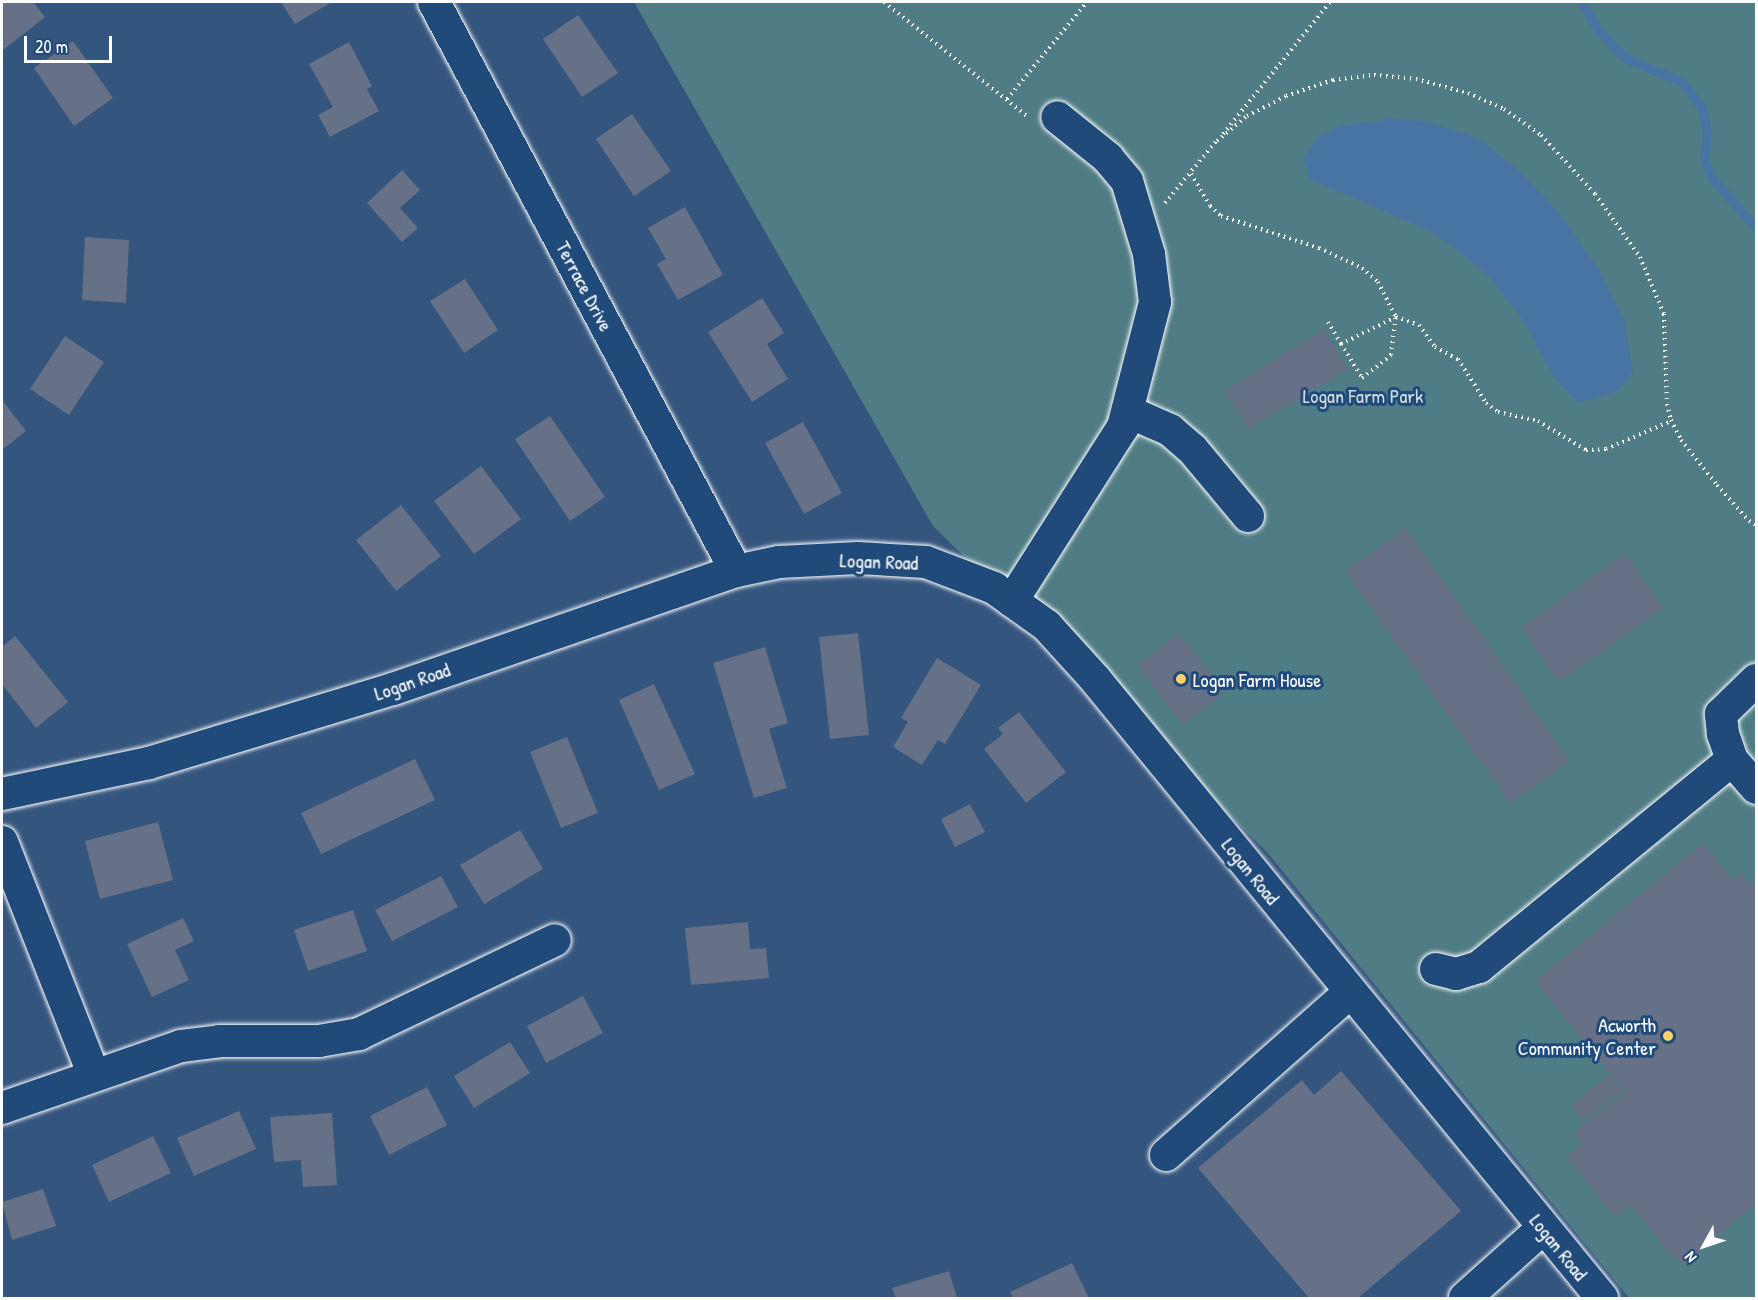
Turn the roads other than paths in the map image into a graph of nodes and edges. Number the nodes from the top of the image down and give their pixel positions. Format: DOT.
graph roads {
  1 [pos="434,2"];
  2 [pos="1057,117"];
  3 [pos="1129,412"];
  4 [pos="1248,516"];
  5 [pos="736,572"];
  6 [pos="1012,601"];
  7 [pos="1756,680"];
  8 [pos="1732,760"];
  9 [pos="1756,788"];
  10 [pos="2,795"];
  11 [pos="2,842"];
  12 [pos="555,940"];
  13 [pos="1436,969"];
  14 [pos="1350,992"];
  15 [pos="94,1076"];
  16 [pos="2,1108"];
  17 [pos="1166,1155"];
  18 [pos="1543,1228"];
  19 [pos="1465,1299"];
  20 [pos="1602,1299"];
  1 -- 5 [label="street, Terrace Drive"];
  2 -- 3 [label="street"];
  3 -- 4 [label="street"];
  3 -- 6 [label="street"];
  5 -- 6 [label="street, Logan Road"];
  5 -- 10 [label="street, Logan Road"];
  6 -- 14 [label="street, Logan Road"];
  7 -- 8 [label="street"];
  8 -- 9 [label="street"];
  8 -- 13 [label="street"];
  11 -- 15 [label="street"];
  12 -- 15 [label="street"];
  14 -- 17 [label="street"];
  14 -- 18 [label="street, Logan Road"];
  15 -- 16 [label="street"];
  18 -- 19 [label="street"];
  18 -- 20 [label="street, Logan Road"];
}
